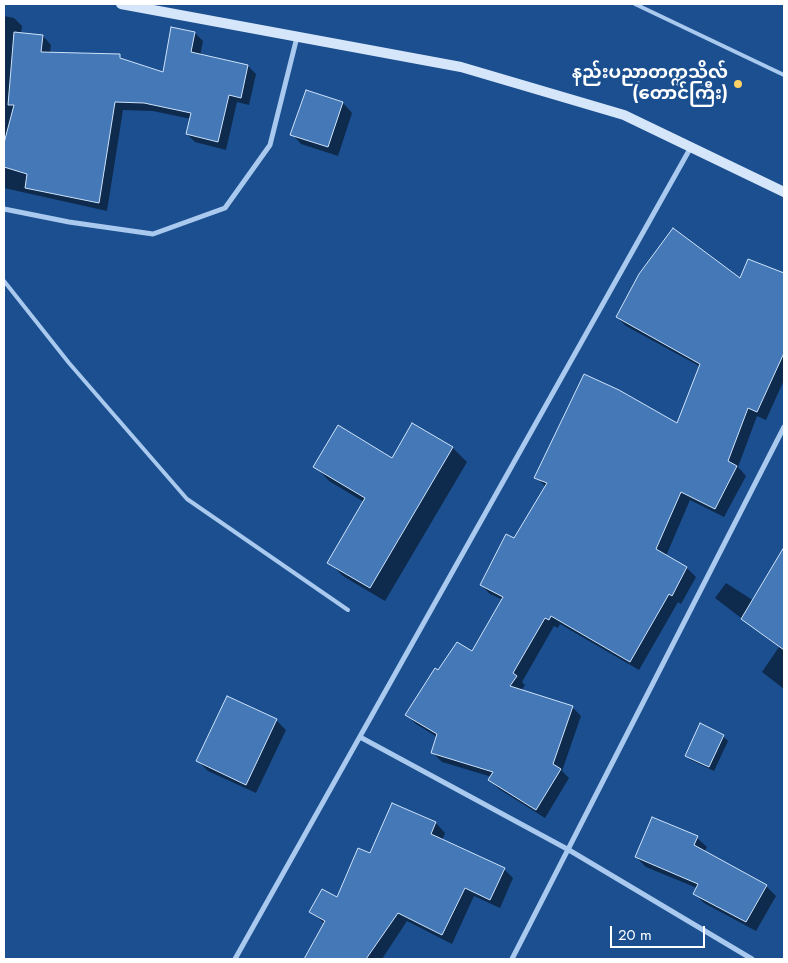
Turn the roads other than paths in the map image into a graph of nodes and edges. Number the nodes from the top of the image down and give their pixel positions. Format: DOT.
graph roads {
  1 [pos="121,4"];
  2 [pos="635,4"];
  3 [pos="297,36"];
  4 [pos="784,74"];
  5 [pos="691,147"];
  6 [pos="784,192"];
  7 [pos="4,209"];
  8 [pos="4,280"];
  9 [pos="784,427"];
  10 [pos="348,610"];
  11 [pos="360,737"];
  12 [pos="568,850"];
  13 [pos="235,959"];
  14 [pos="512,959"];
  15 [pos="752,959"];
  1 -- 3 [label="main road"];
  2 -- 4 [label="lane"];
  3 -- 5 [label="main road"];
  3 -- 7 [label="street"];
  5 -- 6 [label="main road"];
  5 -- 11 [label="street"];
  8 -- 10 [label="lane"];
  9 -- 12 [label="street"];
  11 -- 12 [label="street"];
  11 -- 13 [label="street"];
  12 -- 14 [label="street"];
  12 -- 15 [label="street"];
}
